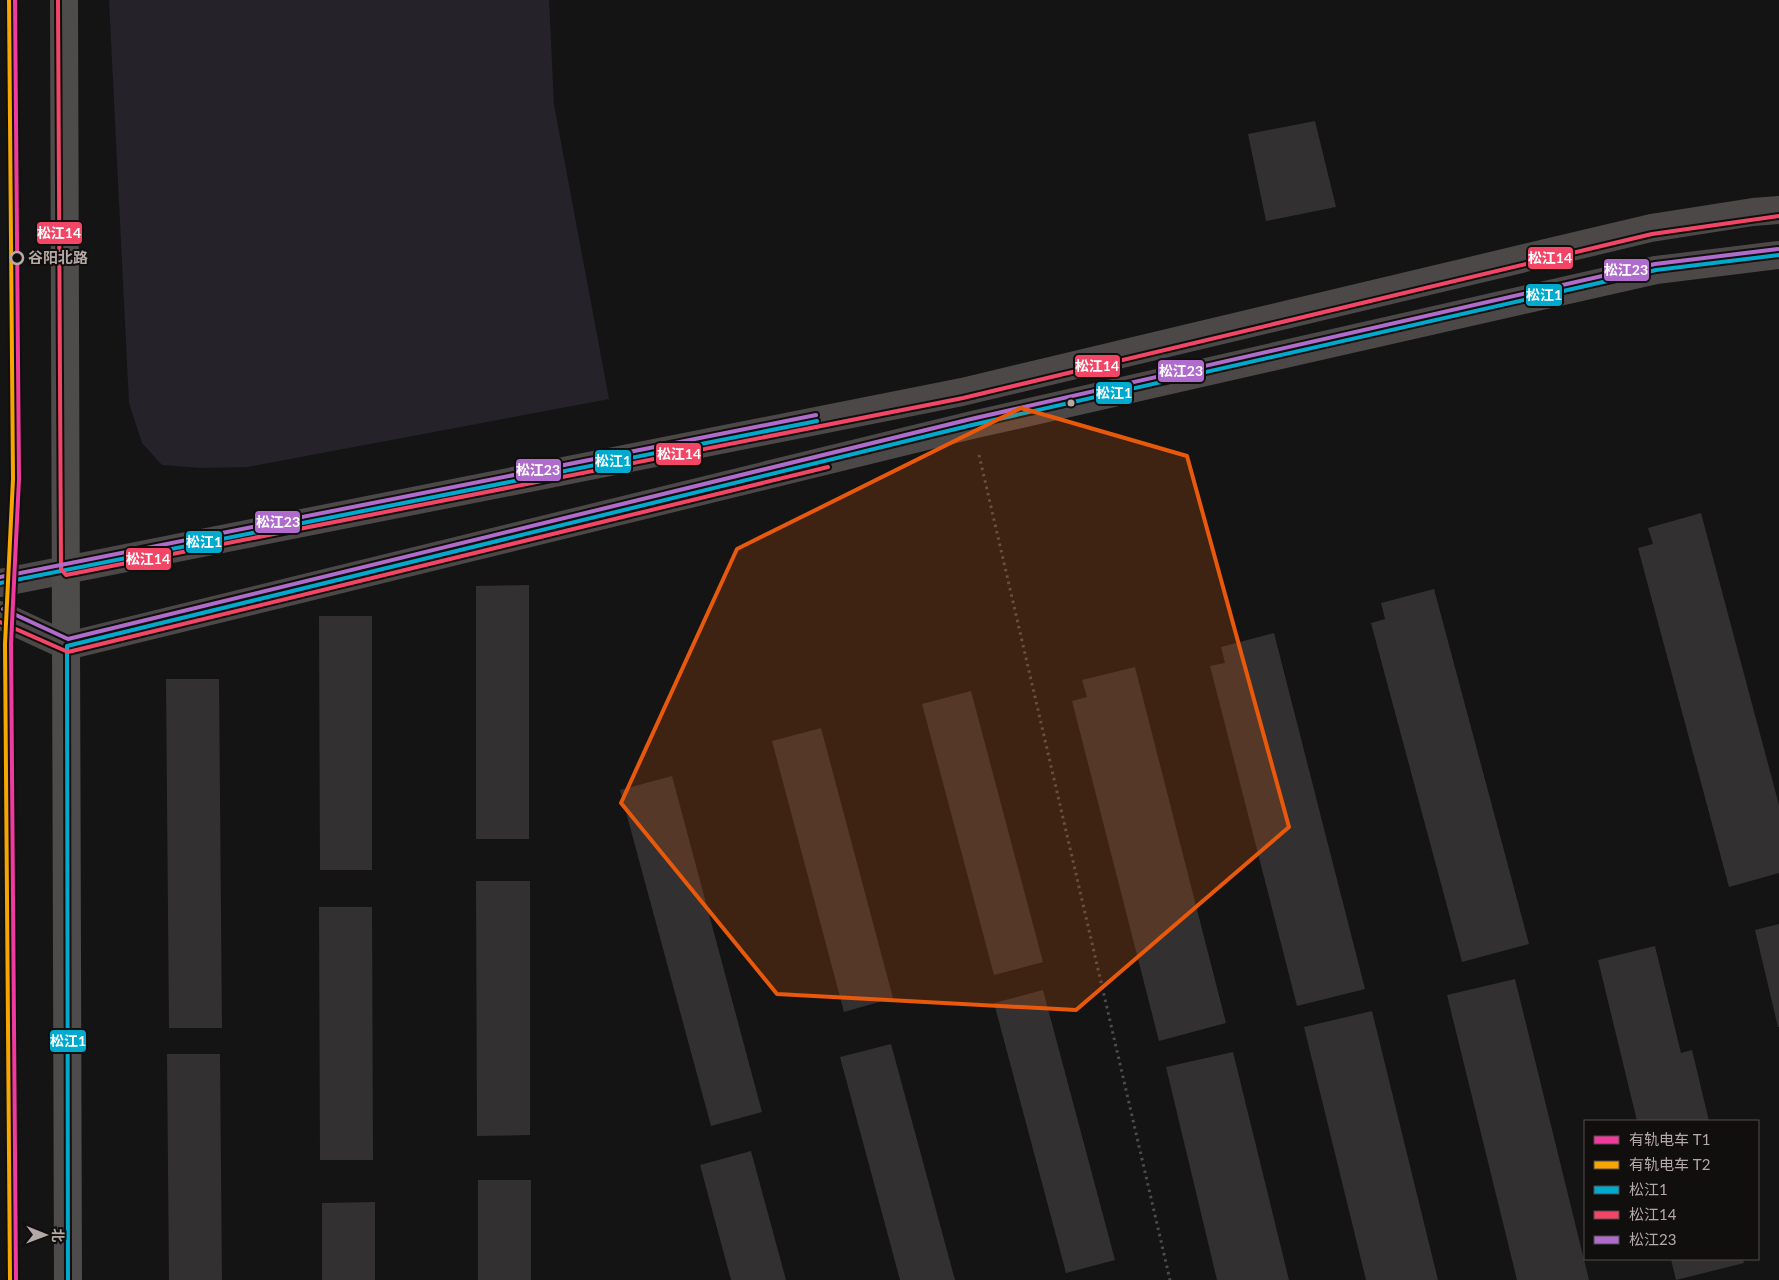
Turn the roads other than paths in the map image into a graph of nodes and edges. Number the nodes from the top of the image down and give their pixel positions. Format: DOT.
graph roads {
  1 [pos="64,0"];
  2 [pos="1779,210"];
  3 [pos="1779,255"];
  4 [pos="67,569"];
  5 [pos="0,583"];
  6 [pos="0,615"];
  7 [pos="67,646"];
  8 [pos="68,1280"];
  1 -- 4 [label="main road"];
  2 -- 4 [label="main road"];
  3 -- 7 [label="main road"];
  4 -- 5 [label="main road"];
  4 -- 7 [label="main road"];
  6 -- 7 [label="main road"];
  7 -- 8 [label="main road"];
}
